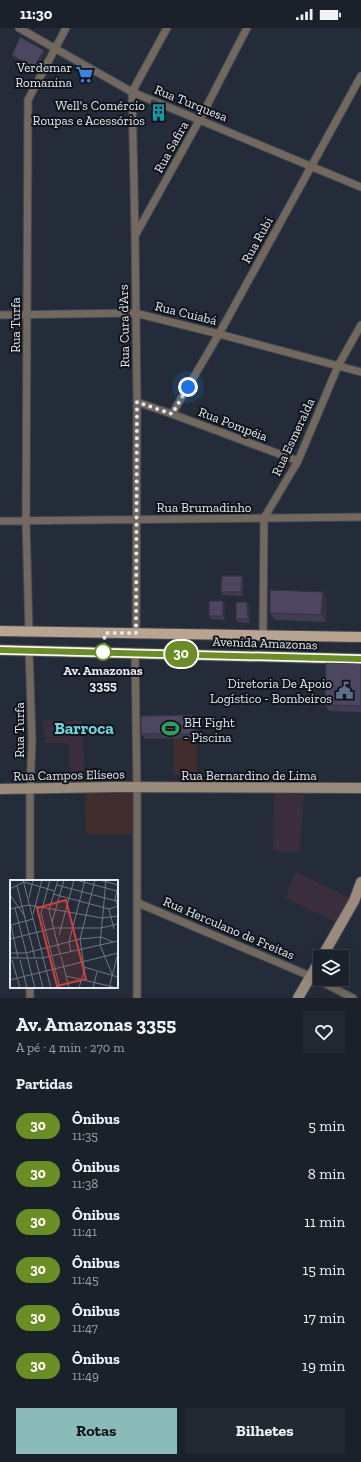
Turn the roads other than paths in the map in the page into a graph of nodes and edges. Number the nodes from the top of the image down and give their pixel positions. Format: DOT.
graph roads {
  1 [pos="19,28"];
  2 [pos="66,28"];
  3 [pos="168,28"];
  4 [pos="247,28"];
  5 [pos="54,49"];
  6 [pos="361,76"];
  7 [pos="132,92"];
  8 [pos="200,119"];
  9 [pos="312,167"];
  10 [pos="361,187"];
  11 [pos="135,234"];
  12 [pos="135,313"];
  13 [pos="27,314"];
  14 [pos="0,315"];
  15 [pos="361,325"];
  16 [pos="219,334"];
  17 [pos="338,366"];
  18 [pos="361,372"];
  19 [pos="137,402"];
  20 [pos="172,414"];
  21 [pos="298,462"];
  22 [pos="361,517"];
  23 [pos="264,518"];
  24 [pos="136,519"];
  25 [pos="26,521"];
  26 [pos="0,522"];
  27 [pos="0,631"];
  28 [pos="29,632"];
  29 [pos="136,633"];
  30 [pos="263,636"];
  31 [pos="361,637"];
  32 [pos="0,650"];
  33 [pos="29,650"];
  34 [pos="135,653"];
  35 [pos="361,659"];
  36 [pos="30,788"];
  37 [pos="137,788"];
  38 [pos="361,788"];
  39 [pos="0,789"];
  40 [pos="30,880"];
  41 [pos="361,882"];
  42 [pos="138,902"];
  43 [pos="326,950"];
  44 [pos="313,971"];
  45 [pos="310,976"];
  46 [pos="137,998"];
  47 [pos="298,998"];
  48 [pos="353,998"];
  1 -- 5 [label="street, Rua Turquesa"];
  2 -- 5 [label="street, Rua Turfa"];
  3 -- 7 [label="street"];
  4 -- 8 [label="street, Rua Safira"];
  5 -- 7 [label="street, Rua Turquesa"];
  5 -- 13 [label="street, Rua Turfa"];
  6 -- 9 [label="street, Rua Rubi"];
  7 -- 8 [label="street, Rua Turquesa"];
  7 -- 11 [label="street, Rua Cura d'Ars"];
  8 -- 9 [label="street, Rua Turquesa"];
  8 -- 11 [label="street, Rua Safira"];
  9 -- 10 [label="street, Rua Turquesa"];
  9 -- 16 [label="street, Rua Rubi"];
  11 -- 12 [label="street, Rua Cura d'Ars"];
  12 -- 13 [label="street, Rua Cuiabá"];
  12 -- 16 [label="street, Rua Cuiabá"];
  12 -- 19 [label="street, Rua Cura d'Ars"];
  13 -- 14 [label="street, Rua Cuiabá"];
  13 -- 25 [label="street, Rua Turfa"];
  15 -- 17 [label="street, Rua Esmeralda"];
  16 -- 17 [label="street, Rua Cuiabá"];
  16 -- 20 [label="street, Rua Rubi"];
  17 -- 18 [label="street, Rua Cuiabá"];
  17 -- 21 [label="street, Rua Esmeralda"];
  19 -- 20 [label="street, Rua Pompéia"];
  19 -- 24 [label="street, Rua Cura d'Ars"];
  20 -- 21 [label="street, Rua Pompéia"];
  21 -- 23 [label="street, Rua Esmeralda"];
  22 -- 23 [label="street, Rua Brumadinho"];
  23 -- 24 [label="street, Rua Brumadinho"];
  23 -- 30 [label="street"];
  24 -- 25 [label="street, Rua Brumadinho"];
  24 -- 29 [label="street, Rua Cura d'Ars"];
  25 -- 26 [label="street, Rua Brumadinho"];
  25 -- 28 [label="street, Rua Turfa"];
  27 -- 28 [label="main road, Avenida Amazonas"];
  28 -- 29 [label="main road, Avenida Amazonas"];
  29 -- 30 [label="main road, Avenida Amazonas"];
  30 -- 31 [label="main road, Avenida Amazonas"];
  32 -- 33 [label="main road, Avenida Amazonas"];
  33 -- 34 [label="main road, Avenida Amazonas"];
  33 -- 36 [label="street, Rua Turfa"];
  34 -- 35 [label="main road, Avenida Amazonas"];
  34 -- 37 [label="street"];
  36 -- 37 [label="street, Rua Campos Elíseos"];
  36 -- 39 [label="street, Rua Campos Elíseos"];
  36 -- 40 [label="street, Rua Turfa"];
  37 -- 38 [label="street, Rua Bernardino de Lima"];
  37 -- 42 [label="street"];
  41 -- 43 [label="street"];
  42 -- 45 [label="street, Rua Herculano de Freitas"];
  42 -- 46 [label="street"];
  44 -- 45 [label="street"];
  45 -- 47 [label="street"];
  45 -- 48 [label="street, Rua Herculano de Freitas"];
}
